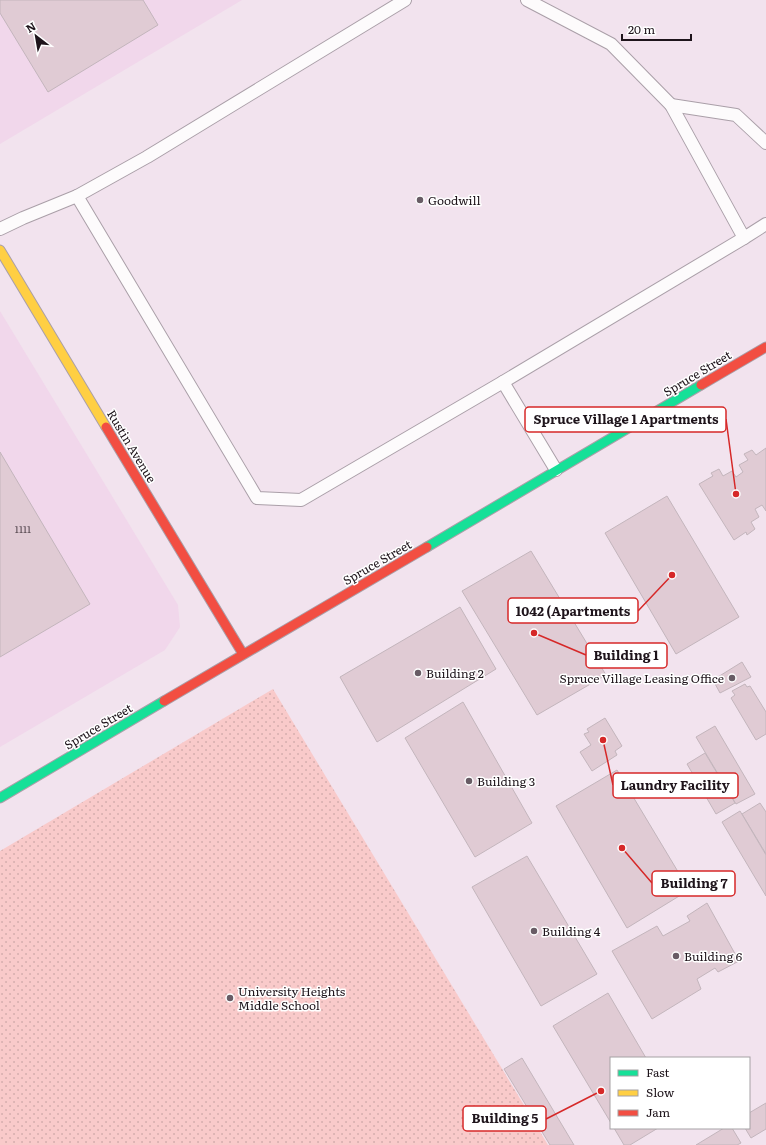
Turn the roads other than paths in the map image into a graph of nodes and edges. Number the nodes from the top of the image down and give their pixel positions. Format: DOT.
graph roads {
  1 [pos="405,0"];
  2 [pos="527,0"];
  3 [pos="672,105"];
  4 [pos="766,143"];
  5 [pos="77,196"];
  6 [pos="766,224"];
  7 [pos="0,229"];
  8 [pos="744,238"];
  9 [pos="0,252"];
  10 [pos="766,347"];
  11 [pos="503,382"];
  12 [pos="556,470"];
  13 [pos="243,654"];
  14 [pos="0,798"];
  1 -- 5 [label="lane"];
  2 -- 3 [label="lane"];
  3 -- 4 [label="lane"];
  3 -- 8 [label="lane"];
  5 -- 7 [label="lane"];
  5 -- 11 [label="lane"];
  6 -- 8 [label="lane"];
  8 -- 11 [label="lane"];
  9 -- 13 [label="street, Rustin Avenue"];
  10 -- 12 [label="street, Spruce Street"];
  11 -- 12 [label="lane"];
  12 -- 13 [label="street, Spruce Street"];
  13 -- 14 [label="street, Spruce Street"];
}
